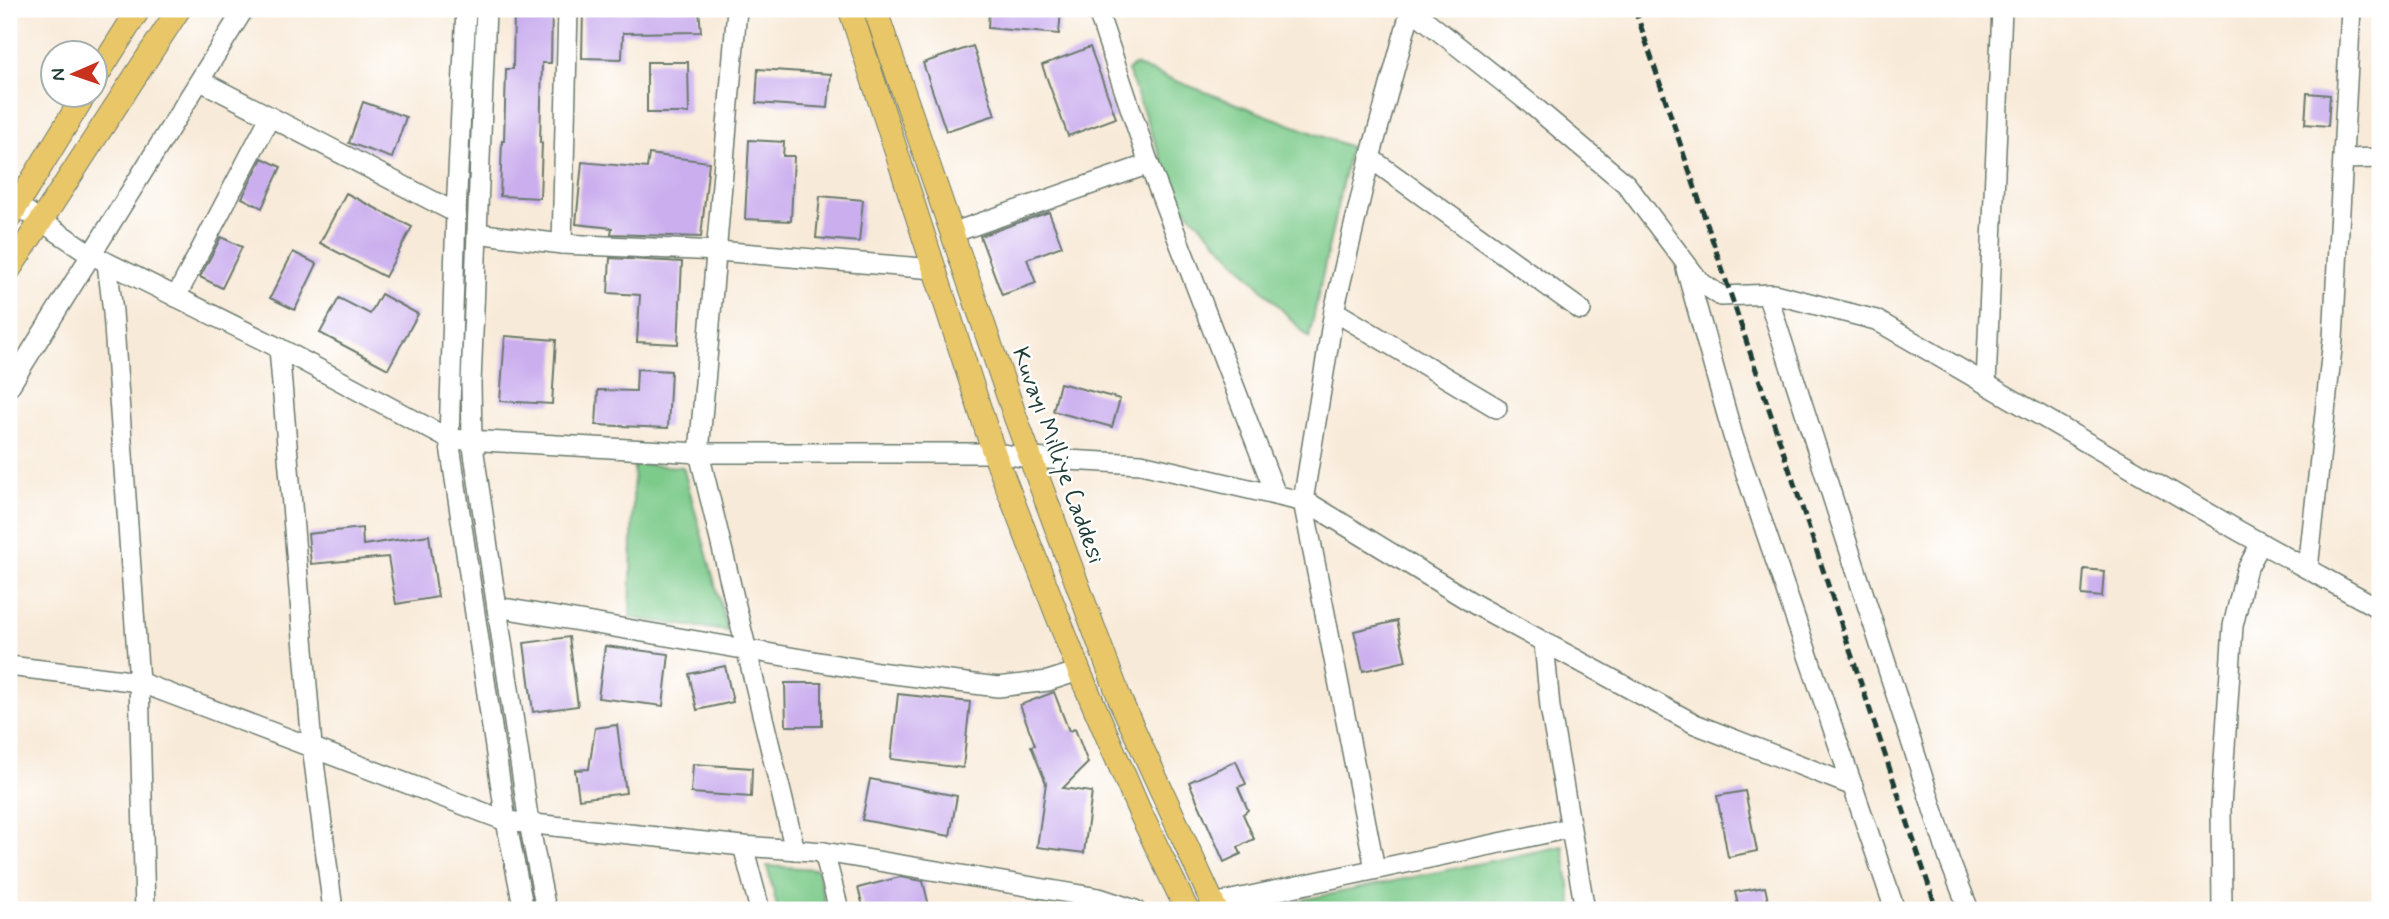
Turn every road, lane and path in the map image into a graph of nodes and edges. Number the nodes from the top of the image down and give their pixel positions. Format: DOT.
graph roads {
  1 [pos="139,9"];
  2 [pos="179,9"];
  3 [pos="244,9"];
  4 [pos="466,9"];
  5 [pos="486,9"];
  6 [pos="568,9"];
  7 [pos="737,9"];
  8 [pos="850,9"];
  9 [pos="875,9"];
  10 [pos="1097,9"];
  11 [pos="1411,9"];
  12 [pos="2002,9"];
  13 [pos="2351,9"];
  14 [pos="108,58"];
  15 [pos="201,81"];
  16 [pos="76,108"];
  17 [pos="270,117"];
  18 [pos="1370,158"];
  19 [pos="2380,158"];
  20 [pos="2344,159"];
  21 [pos="1149,164"];
  22 [pos="13,212"];
  23 [pos="456,213"];
  24 [pos="40,222"];
  25 [pos="477,233"];
  26 [pos="952,233"];
  27 [pos="562,244"];
  28 [pos="718,251"];
  29 [pos="99,259"];
  30 [pos="1684,263"];
  31 [pos="934,270"];
  32 [pos="9,271"];
  33 [pos="1768,294"];
  34 [pos="176,297"];
  35 [pos="1581,310"];
  36 [pos="1334,311"];
  37 [pos="279,348"];
  38 [pos="1986,384"];
  39 [pos="9,387"];
  40 [pos="1497,408"];
  41 [pos="449,439"];
  42 [pos="472,440"];
  43 [pos="699,453"];
  44 [pos="994,453"];
  45 [pos="1030,458"];
  46 [pos="1276,495"];
  47 [pos="1303,501"];
  48 [pos="2261,543"];
  49 [pos="2308,569"];
  50 [pos="497,607"];
  51 [pos="2380,609"];
  52 [pos="1544,642"];
  53 [pos="748,650"];
  54 [pos="9,666"];
  55 [pos="1079,671"];
  56 [pos="139,682"];
  57 [pos="312,746"];
  58 [pos="1853,786"];
  59 [pos="506,821"];
  60 [pos="529,824"];
  61 [pos="1570,828"];
  62 [pos="743,846"];
  63 [pos="795,850"];
  64 [pos="824,852"];
  65 [pos="1375,869"];
  66 [pos="1100,904"];
  67 [pos="1214,907"];
  68 [pos="145,910"];
  69 [pos="333,910"];
  70 [pos="524,910"];
  71 [pos="546,910"];
  72 [pos="760,910"];
  73 [pos="839,910"];
  74 [pos="1135,910"];
  75 [pos="1187,910"];
  76 [pos="1586,910"];
  77 [pos="1895,910"];
  78 [pos="1969,910"];
  79 [pos="2222,910"];
  1 -- 14 [label="main road"];
  2 -- 24 [label="main road"];
  3 -- 15 [label="street"];
  4 -- 23 [label="street"];
  5 -- 25 [label="street"];
  6 -- 27 [label="street"];
  7 -- 28 [label="street"];
  8 -- 31 [label="main road"];
  9 -- 26 [label="main road, Kuvayı Milliye Caddesi"];
  10 -- 21 [label="street"];
  11 -- 18 [label="street"];
  11 -- 30 [label="street"];
  12 -- 38 [label="street"];
  13 -- 20 [label="street"];
  15 -- 17 [label="street"];
  15 -- 29 [label="street"];
  16 -- 22 [label="main road"];
  17 -- 23 [label="street"];
  17 -- 34 [label="street"];
  18 -- 35 [label="street"];
  18 -- 36 [label="street"];
  19 -- 20 [label="street"];
  20 -- 49 [label="street"];
  21 -- 26 [label="street"];
  21 -- 46 [label="street"];
  22 -- 24 [label="street"];
  23 -- 41 [label="street"];
  24 -- 29 [label="street"];
  24 -- 32 [label="main road"];
  25 -- 27 [label="street"];
  25 -- 42 [label="street"];
  26 -- 45 [label="main road, Kuvayı Milliye Caddesi"];
  27 -- 28 [label="street"];
  28 -- 31 [label="street"];
  28 -- 43 [label="street"];
  29 -- 34 [label="street"];
  29 -- 39 [label="street"];
  29 -- 56 [label="street"];
  30 -- 33 [label="street"];
  30 -- 58 [label="street"];
  31 -- 44 [label="main road"];
  33 -- 38 [label="street"];
  33 -- 78 [label="street"];
  34 -- 37 [label="street"];
  36 -- 40 [label="street"];
  36 -- 47 [label="street"];
  37 -- 41 [label="street"];
  37 -- 57 [label="street"];
  38 -- 48 [label="street"];
  41 -- 42 [label="street"];
  41 -- 59 [label="street"];
  42 -- 43 [label="street"];
  42 -- 50 [label="street"];
  43 -- 44 [label="street"];
  43 -- 53 [label="street"];
  44 -- 45 [label="street"];
  44 -- 55 [label="main road"];
  45 -- 46 [label="street"];
  45 -- 67 [label="main road, Kuvayı Milliye Caddesi"];
  46 -- 47 [label="street"];
  47 -- 52 [label="street"];
  47 -- 65 [label="street"];
  48 -- 49 [label="street"];
  48 -- 79 [label="street"];
  49 -- 51 [label="street"];
  50 -- 53 [label="street"];
  50 -- 60 [label="street"];
  52 -- 58 [label="street"];
  52 -- 61 [label="street"];
  53 -- 55 [label="street"];
  53 -- 63 [label="street"];
  54 -- 56 [label="street"];
  55 -- 75 [label="main road"];
  56 -- 57 [label="street"];
  56 -- 68 [label="street"];
  57 -- 59 [label="street"];
  57 -- 69 [label="street"];
  58 -- 77 [label="street"];
  59 -- 60 [label="street"];
  59 -- 70 [label="street"];
  60 -- 62 [label="street"];
  60 -- 71 [label="street"];
  61 -- 65 [label="street"];
  61 -- 76 [label="street"];
  62 -- 63 [label="street"];
  62 -- 72 [label="street"];
  63 -- 64 [label="street"];
  64 -- 66 [label="street"];
  64 -- 73 [label="street"];
  65 -- 67 [label="street"];
  66 -- 74 [label="street"];
}
